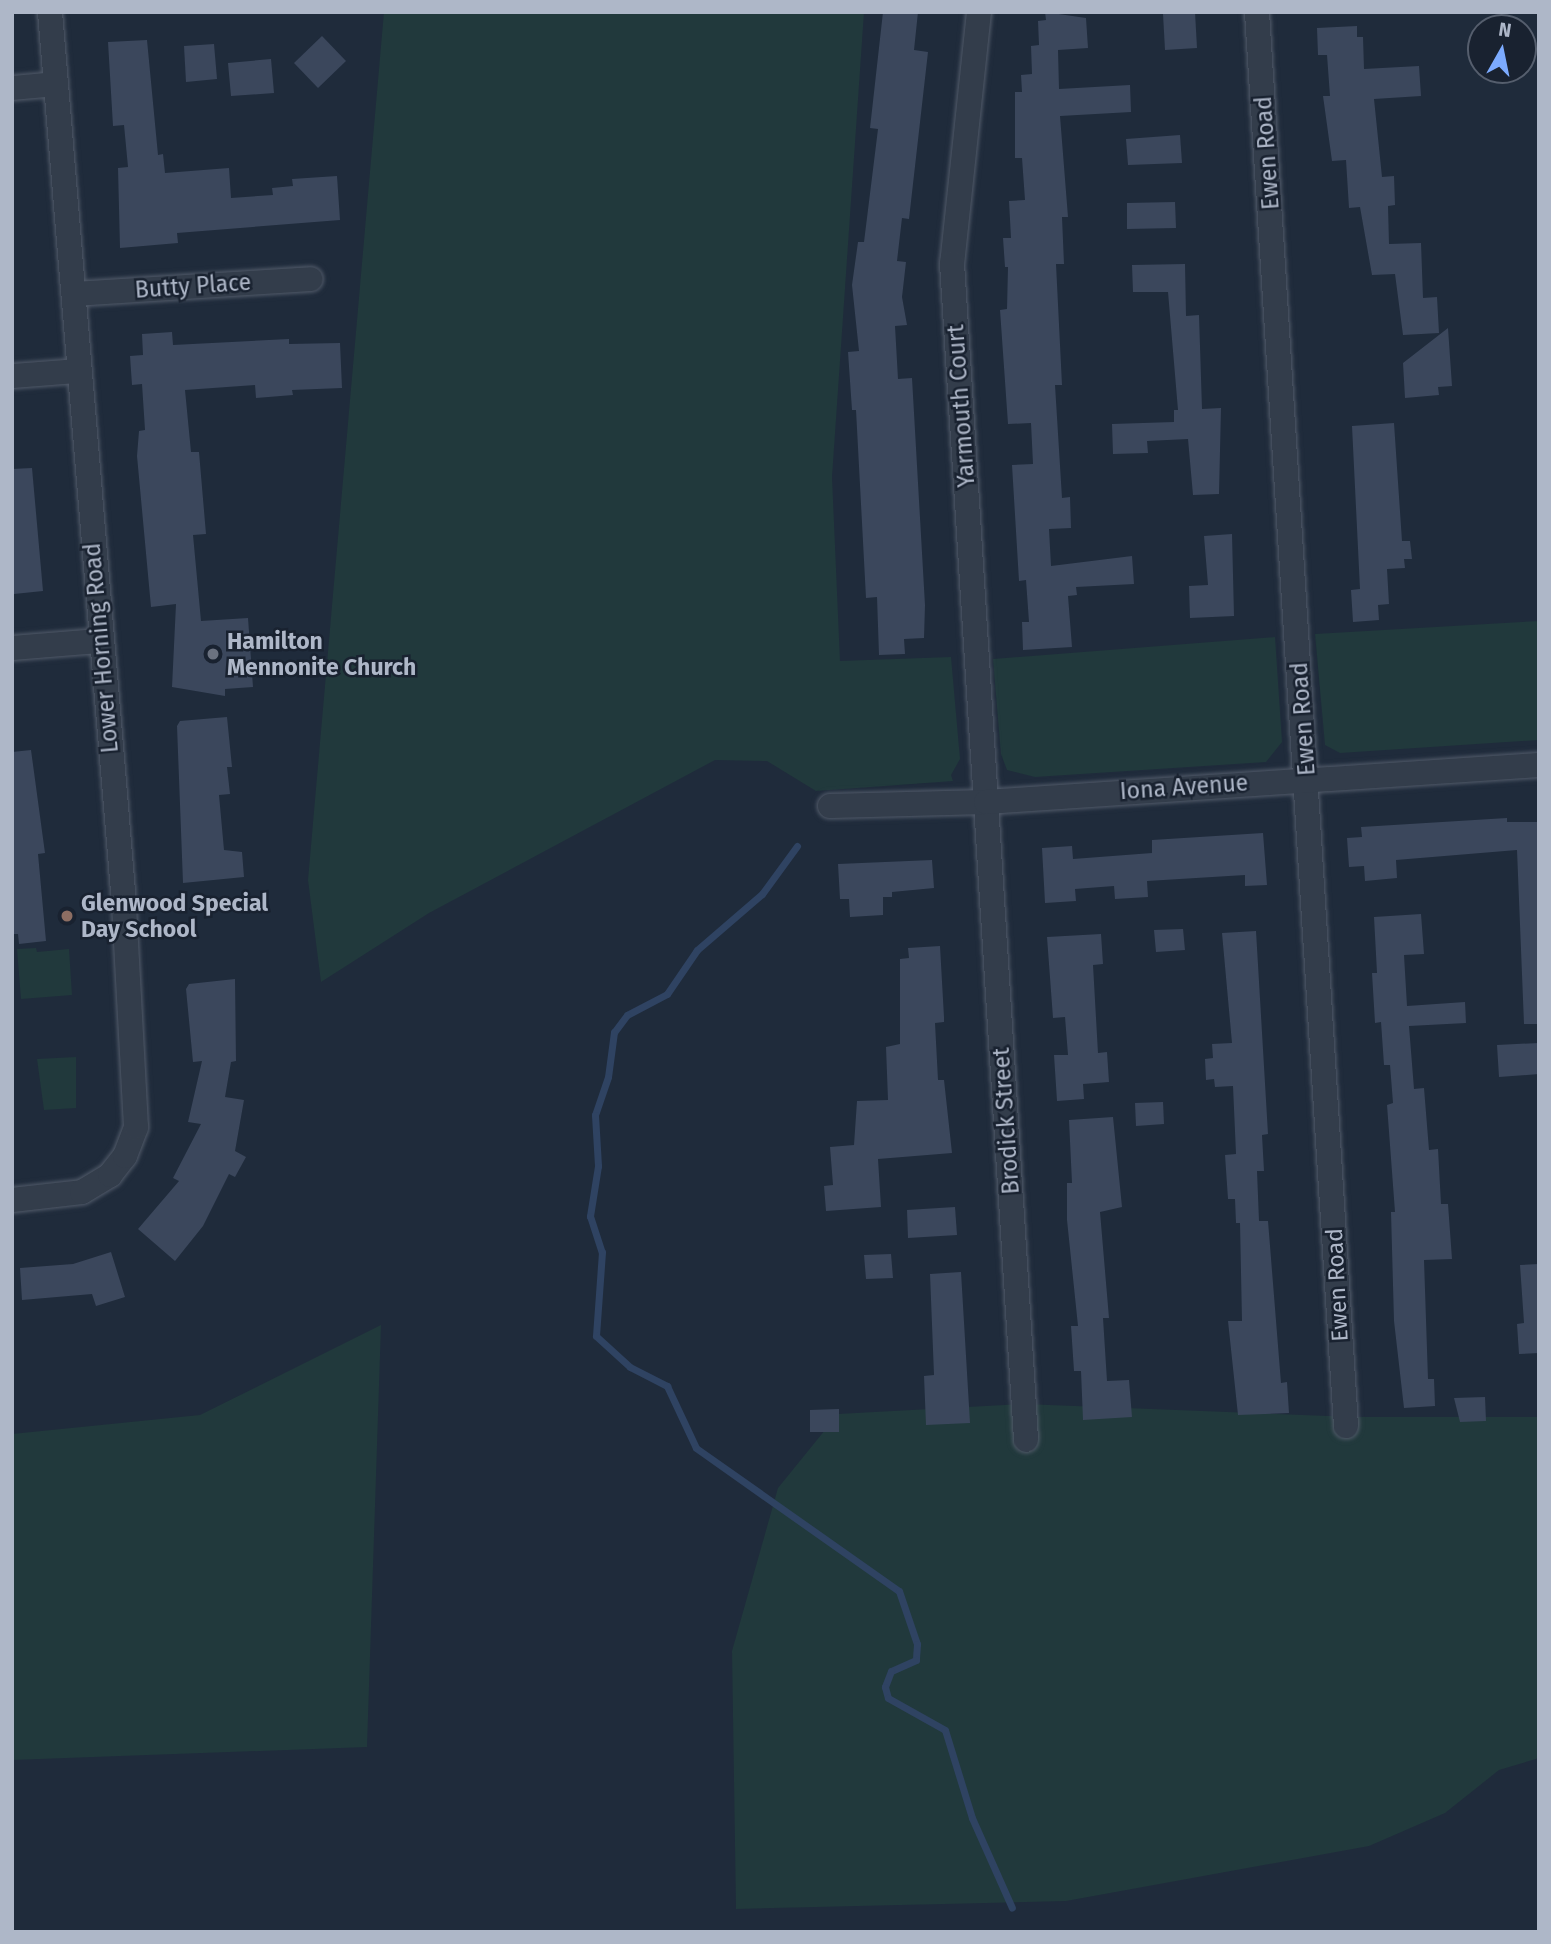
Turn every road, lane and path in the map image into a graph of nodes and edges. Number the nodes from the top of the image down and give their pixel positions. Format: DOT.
graph roads {
  1 [pos="50,12"];
  2 [pos="979,12"];
  3 [pos="1257,12"];
  4 [pos="56,84"];
  5 [pos="12,88"];
  6 [pos="311,279"];
  7 [pos="74,294"];
  8 [pos="77,371"];
  9 [pos="12,376"];
  10 [pos="99,641"];
  11 [pos="12,648"];
  12 [pos="1539,765"];
  13 [pos="1307,778"];
  14 [pos="986,802"];
  15 [pos="830,807"];
  16 [pos="12,1200"];
  17 [pos="1346,1426"];
  18 [pos="1026,1440"];
  1 -- 4 [label="street, Lower Horning Road"];
  2 -- 14 [label="street, Yarmouth Court"];
  3 -- 13 [label="street, Ewen Road"];
  4 -- 5 [label="street"];
  4 -- 7 [label="street, Lower Horning Road"];
  6 -- 7 [label="street, Butty Place"];
  7 -- 8 [label="street, Lower Horning Road"];
  8 -- 9 [label="street"];
  8 -- 10 [label="street, Lower Horning Road"];
  10 -- 11 [label="street"];
  10 -- 16 [label="street, Lower Horning Road"];
  12 -- 13 [label="street, Iona Avenue"];
  13 -- 14 [label="street, Iona Avenue"];
  13 -- 17 [label="street, Ewen Road"];
  14 -- 15 [label="street, Iona Avenue"];
  14 -- 18 [label="street, Brodick Street"];
}
